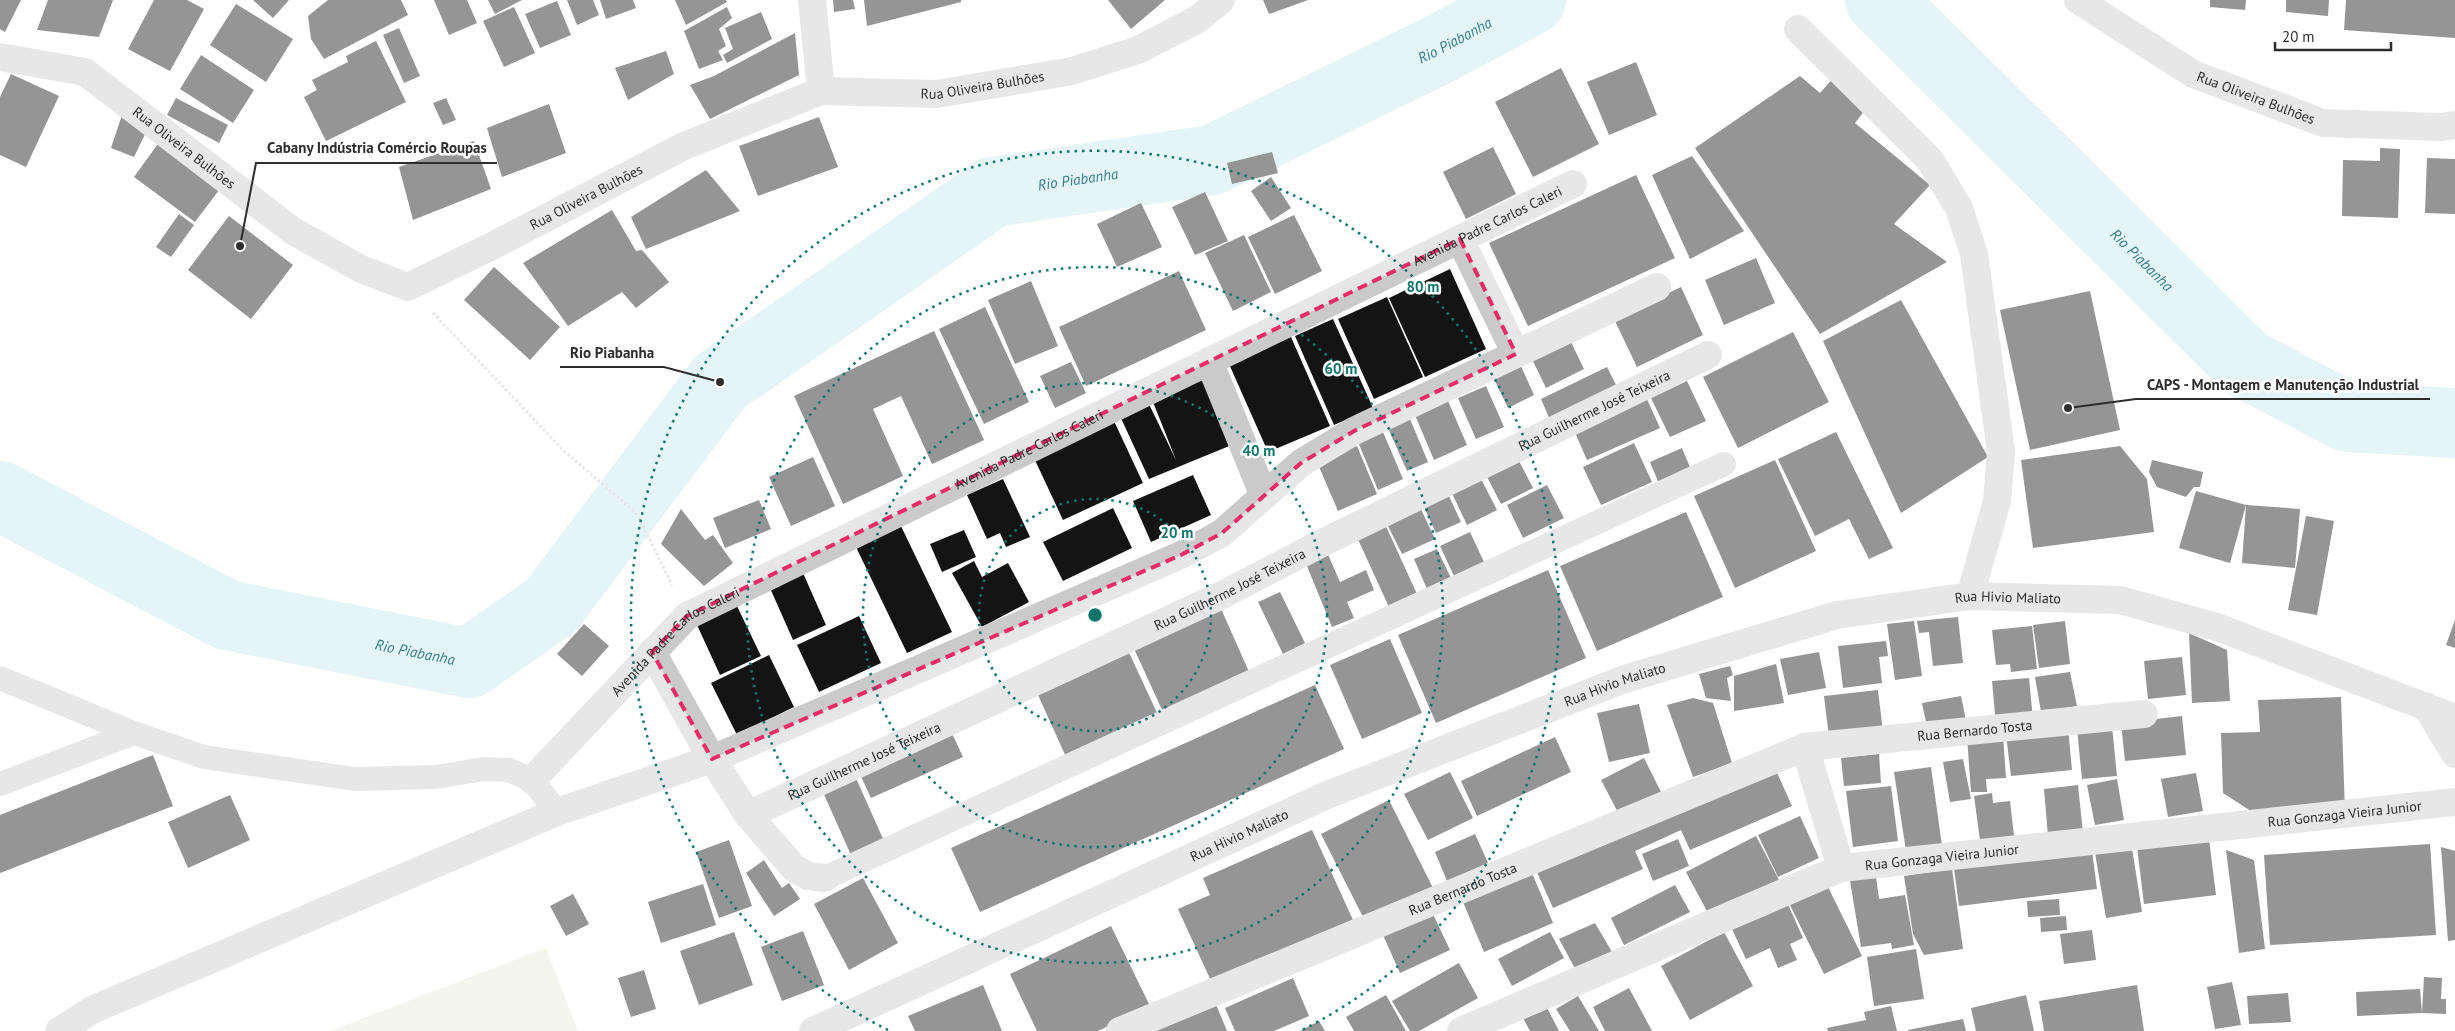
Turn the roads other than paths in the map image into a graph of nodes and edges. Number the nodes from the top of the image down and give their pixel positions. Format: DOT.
graph roads {
  1 [pos="812,0"];
  2 [pos="1221,0"];
  3 [pos="2078,0"];
  4 [pos="1798,29"];
  5 [pos="0,57"];
  6 [pos="820,91"];
  7 [pos="2455,125"];
  8 [pos="1573,184"];
  9 [pos="1460,239"];
  10 [pos="1657,287"];
  11 [pos="1516,354"];
  12 [pos="1708,355"];
  13 [pos="1209,362"];
  14 [pos="1724,464"];
  15 [pos="1263,494"];
  16 [pos="1970,596"];
  17 [pos="652,652"];
  18 [pos="0,678"];
  19 [pos="2426,706"];
  20 [pos="2144,714"];
  21 [pos="2455,718"];
  22 [pos="134,733"];
  23 [pos="1805,747"];
  24 [pos="2455,754"];
  25 [pos="712,759"];
  26 [pos="532,780"];
  27 [pos="0,784"];
  28 [pos="2455,802"];
  29 [pos="557,812"];
  30 [pos="748,815"];
  31 [pos="1841,868"];
  32 [pos="825,878"];
  33 [pos="59,1031"];
  34 [pos="812,1031"];
  35 [pos="1120,1031"];
  36 [pos="1461,1031"];
  1 -- 6 [label="street"];
  2 -- 6 [label="street, Rua Oliveira Bulhões"];
  3 -- 7 [label="street, Rua Oliveira Bulhões"];
  4 -- 16 [label="street"];
  5 -- 6 [label="street, Rua Oliveira Bulhões"];
  8 -- 9 [label="street, Avenida Padre Carlos Caleri"];
  9 -- 11 [label="street"];
  9 -- 13 [label="street, Avenida Padre Carlos Caleri"];
  10 -- 11 [label="street"];
  11 -- 15 [label="street"];
  12 -- 30 [label="street, Rua Guilherme José Teixeira"];
  13 -- 15 [label="street"];
  13 -- 17 [label="street, Avenida Padre Carlos Caleri"];
  14 -- 32 [label="lane"];
  15 -- 25 [label="street"];
  16 -- 19 [label="street, Rua Hivio Maliato"];
  16 -- 34 [label="street, Rua Hivio Maliato"];
  17 -- 25 [label="street"];
  17 -- 26 [label="street, Avenida Padre Carlos Caleri"];
  18 -- 22 [label="lane"];
  19 -- 21 [label="street, Rua Hivio Maliato"];
  19 -- 24 [label="street"];
  20 -- 23 [label="street, Rua Bernardo Tosta"];
  22 -- 26 [label="lane"];
  22 -- 27 [label="lane"];
  23 -- 31 [label="street"];
  23 -- 35 [label="street, Rua Bernardo Tosta"];
  25 -- 29 [label="street"];
  25 -- 30 [label="street"];
  26 -- 29 [label="lane"];
  28 -- 31 [label="street, Rua Gonzaga Vieira Junior"];
  29 -- 33 [label="street"];
  30 -- 32 [label="street"];
  31 -- 36 [label="street, Rua Gonzaga Vieira Junior"];
}
